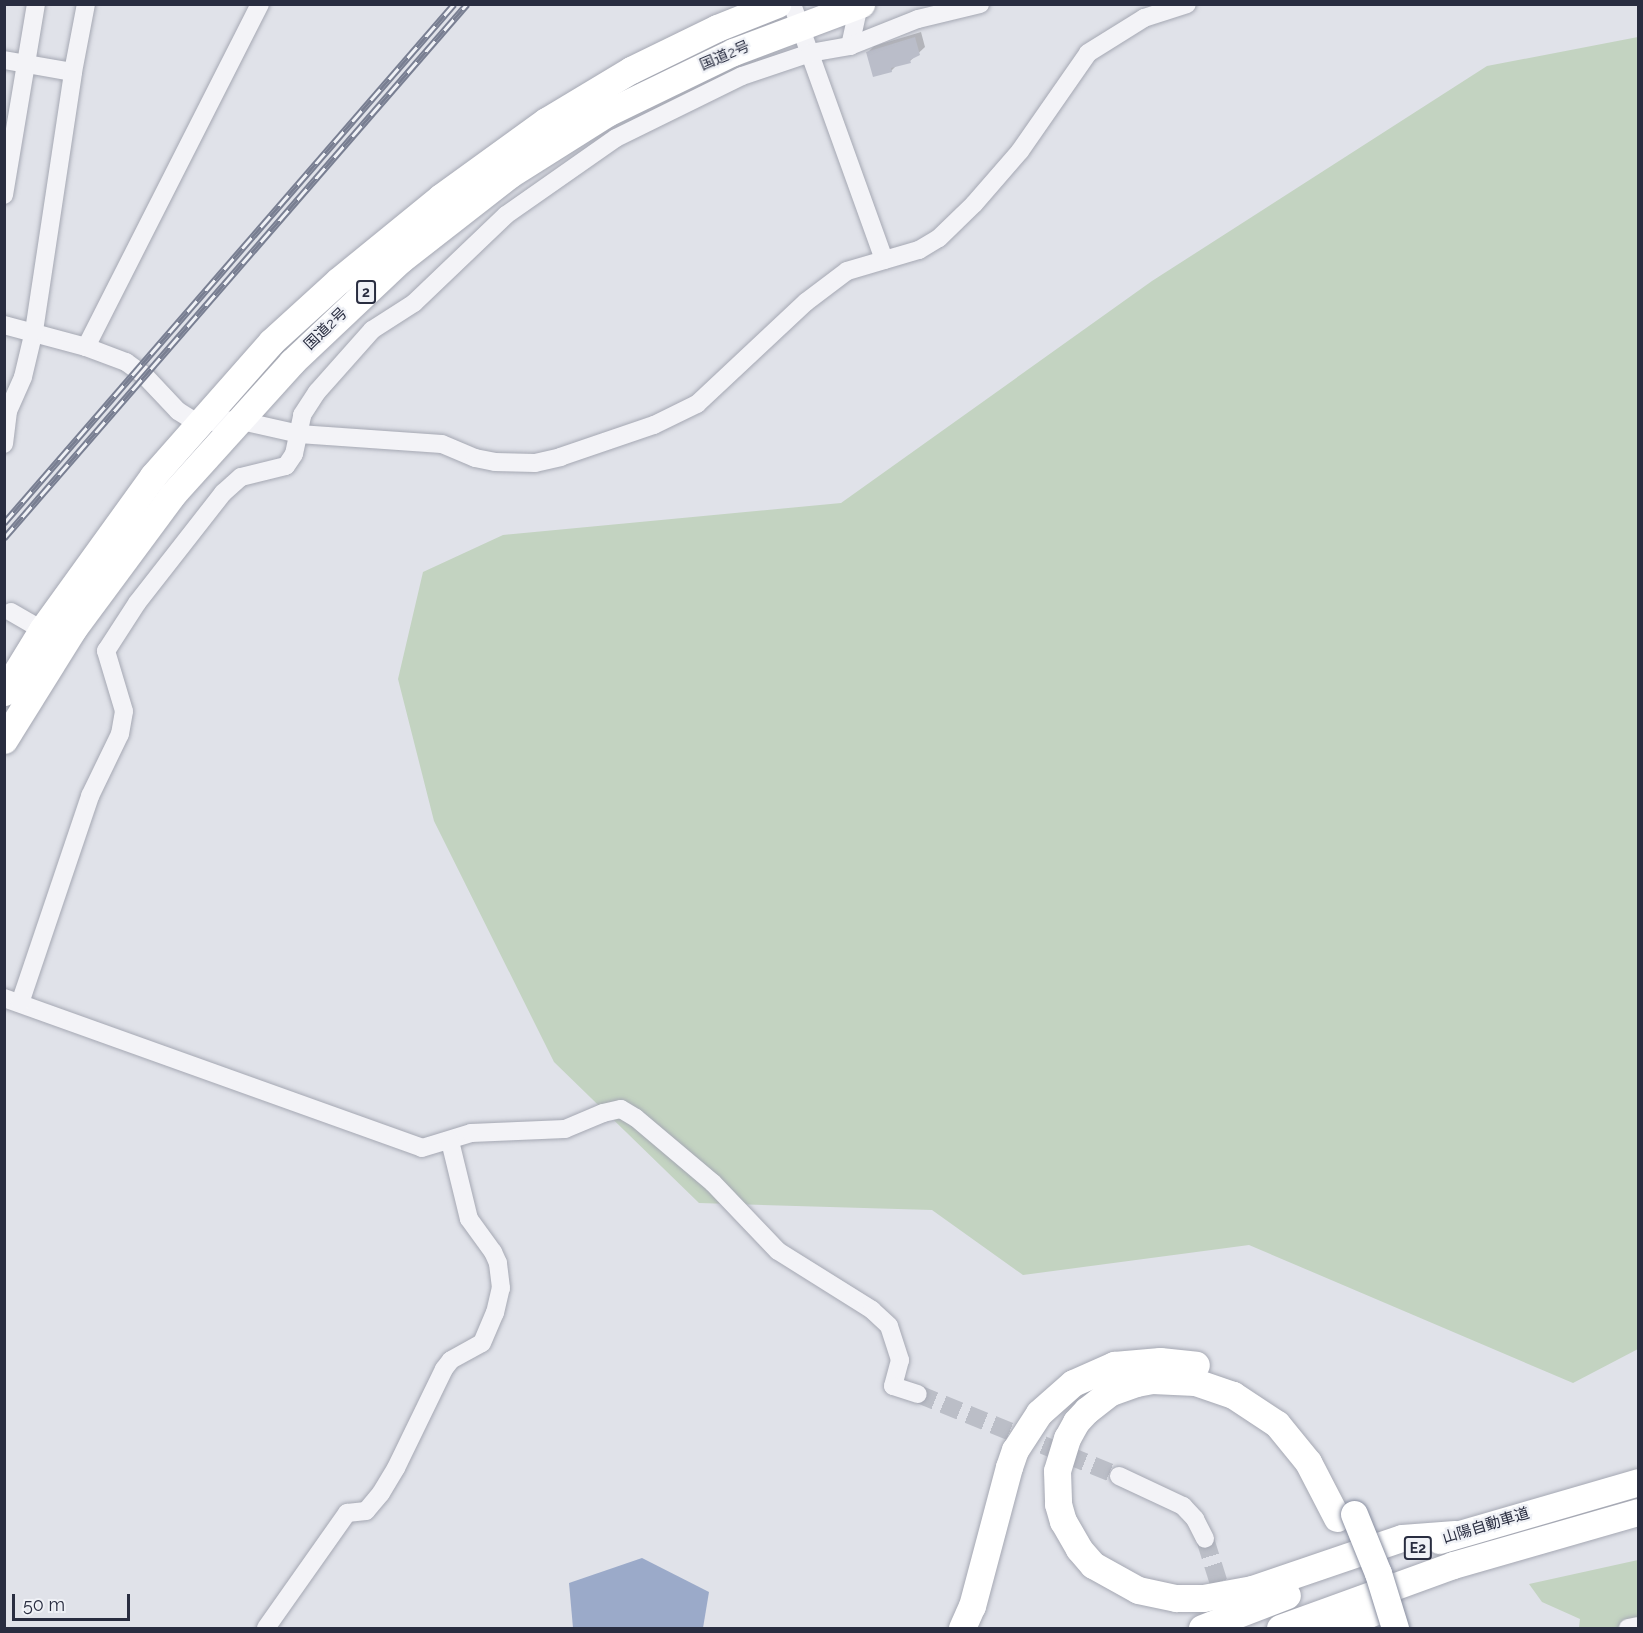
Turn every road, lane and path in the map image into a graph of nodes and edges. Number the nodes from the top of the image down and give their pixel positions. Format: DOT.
graph roads {
  1 [pos="36,4"];
  2 [pos="86,4"];
  3 [pos="260,4"];
  4 [pos="777,4"];
  5 [pos="980,4"];
  6 [pos="1187,4"];
  7 [pos="860,5"];
  8 [pos="796,15"];
  9 [pos="850,46"];
  10 [pos="810,53"];
  11 [pos="4,60"];
  12 [pos="28,63"];
  13 [pos="73,72"];
  14 [pos="4,195"];
  15 [pos="884,260"];
  16 [pos="4,325"];
  17 [pos="34,331"];
  18 [pos="86,347"];
  19 [pos="237,420"];
  20 [pos="197,423"];
  21 [pos="299,434"];
  22 [pos="4,444"];
  23 [pos="11,612"];
  24 [pos="42,630"];
  25 [pos="7,680"];
  26 [pos="4,740"];
  27 [pos="12,1001"];
  28 [pos="450,1141"];
  29 [pos="918,1394"];
  30 [pos="1119,1476"];
  31 [pos="1638,1482"];
  32 [pos="1638,1512"];
  33 [pos="1346,1516"];
  34 [pos="1638,1517"];
  35 [pos="1455,1534"];
  36 [pos="1205,1539"];
  37 [pos="1638,1626"];
  38 [pos="266,1629"];
  39 [pos="962,1629"];
  40 [pos="1202,1629"];
  41 [pos="1280,1629"];
  42 [pos="1335,1629"];
  43 [pos="1377,1629"];
  44 [pos="1395,1629"];
  45 [pos="1628,1629"];
  1 -- 12 [label="street"];
  2 -- 13 [label="street"];
  3 -- 18 [label="street"];
  4 -- 20 [label="highway, 国道2号 / 2"];
  5 -- 9 [label="street"];
  6 -- 15 [label="street"];
  7 -- 8 [label="highway, 国道2号 / 2"];
  7 -- 9 [label="street"];
  8 -- 10 [label="street"];
  8 -- 19 [label="highway, 国道2号 / 2"];
  9 -- 10 [label="street"];
  10 -- 15 [label="street"];
  10 -- 21 [label="street"];
  11 -- 12 [label="street"];
  12 -- 13 [label="street"];
  12 -- 14 [label="street"];
  13 -- 17 [label="street"];
  15 -- 21 [label="street"];
  16 -- 17 [label="street"];
  17 -- 18 [label="street"];
  17 -- 22 [label="street"];
  18 -- 20 [label="street"];
  19 -- 20 [label="street"];
  19 -- 21 [label="street"];
  19 -- 26 [label="highway, 国道2号 / 2"];
  20 -- 24 [label="highway, 国道2号 / 2"];
  21 -- 27 [label="street"];
  23 -- 24 [label="street"];
  24 -- 25 [label="highway, 国道2号 / 2"];
  27 -- 28 [label="street"];
  28 -- 29 [label="street"];
  28 -- 38 [label="street"];
  30 -- 36 [label="street"];
  31 -- 35 [label="highway, 山陽自動車道 / E2"];
  32 -- 41 [label="highway, 山陽自動車道 / E2"];
  33 -- 35 [label="highway"];
  33 -- 39 [label="highway"];
  33 -- 43 [label="highway"];
  33 -- 44 [label="highway, bridge"];
  34 -- 42 [label="highway"];
  35 -- 40 [label="highway, 山陽自動車道 / E2"];
  37 -- 45 [label="street"];
}
